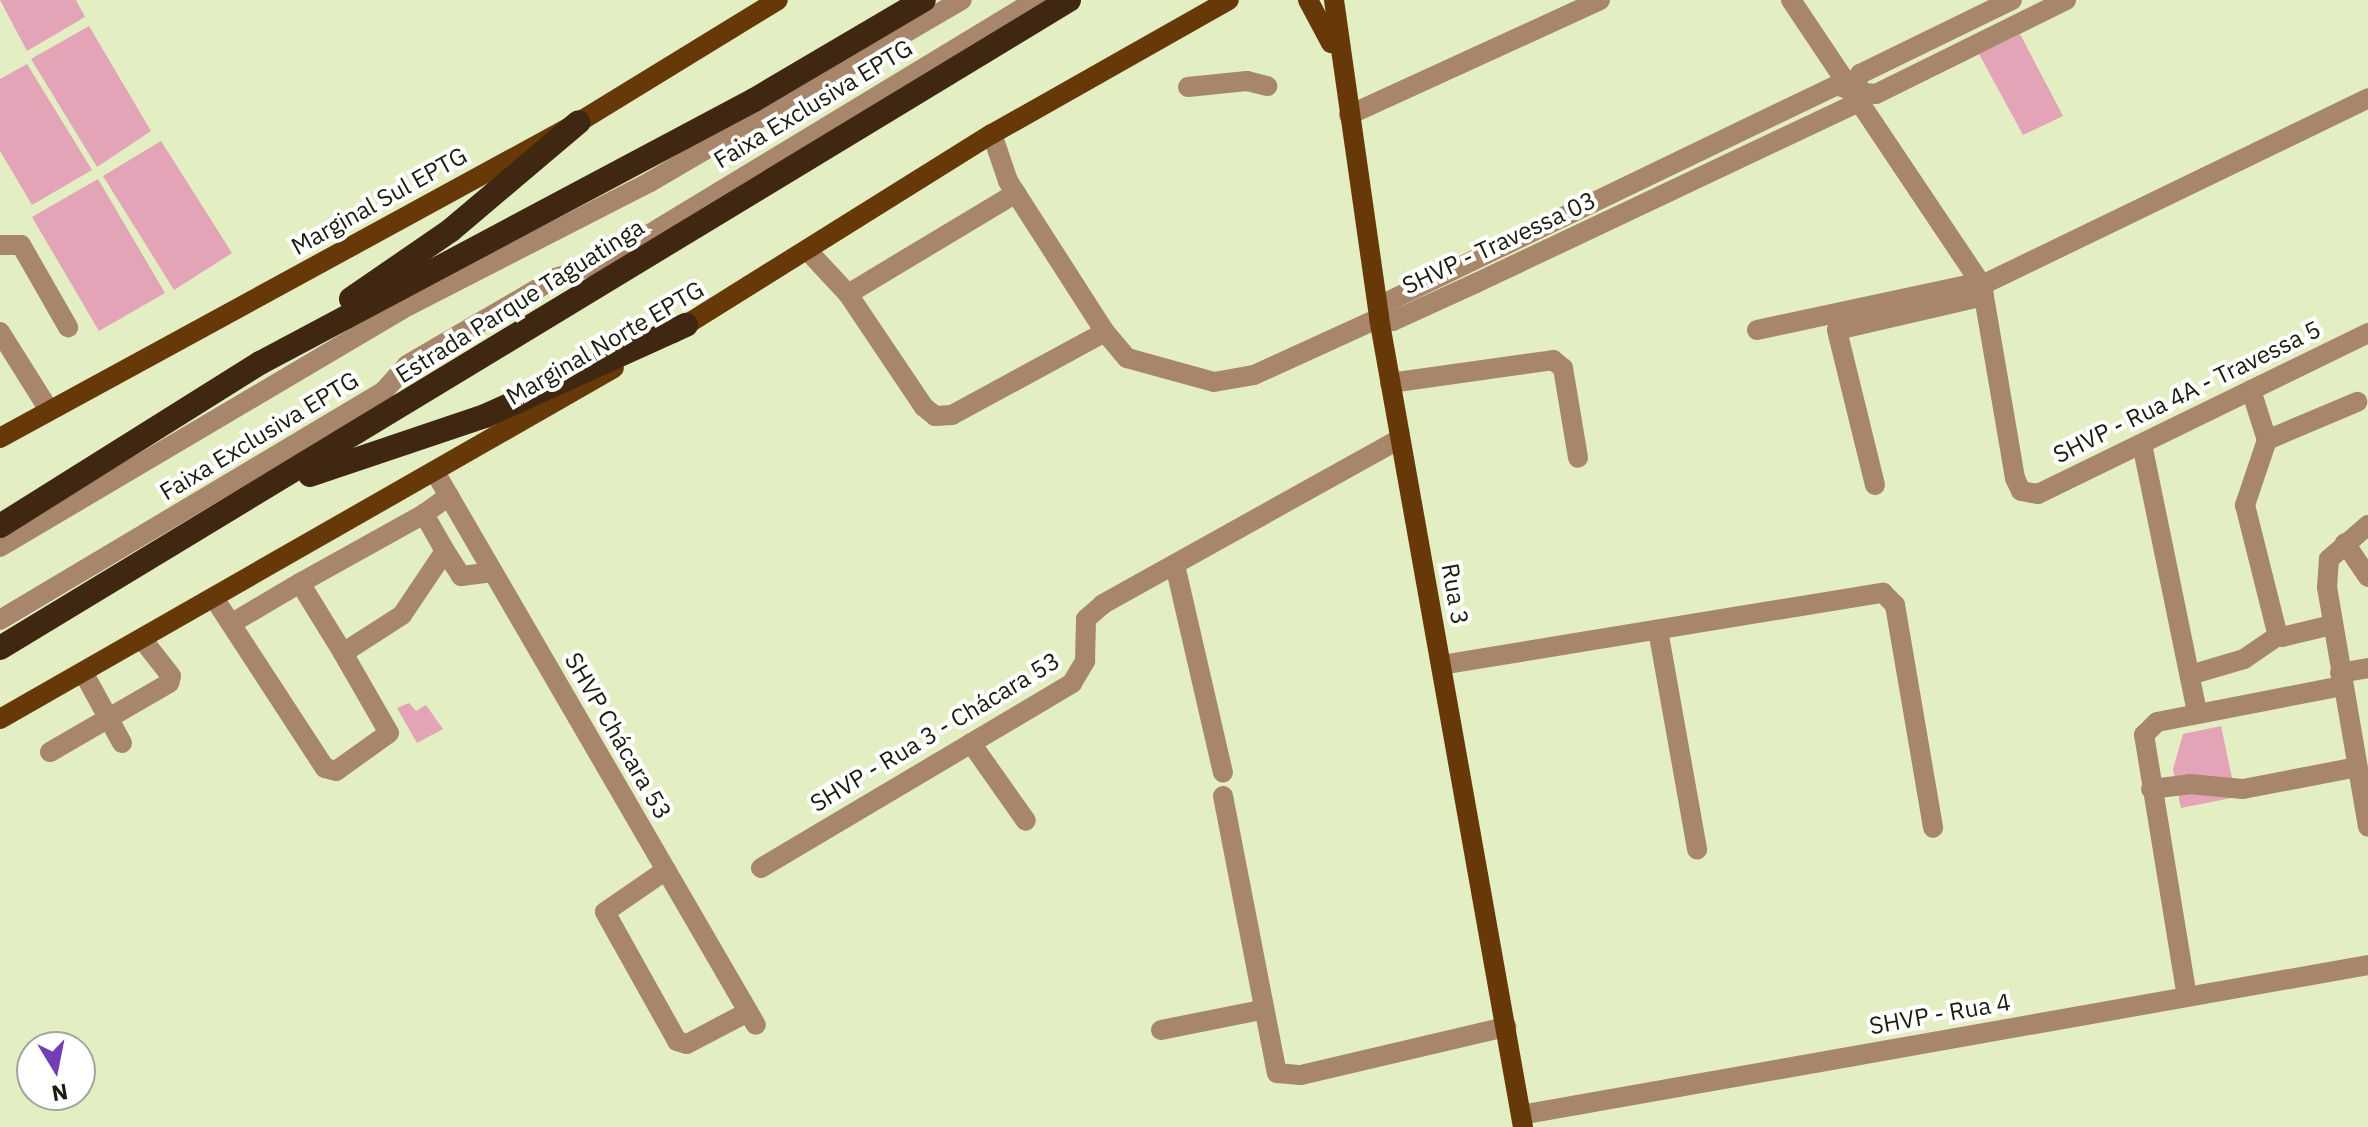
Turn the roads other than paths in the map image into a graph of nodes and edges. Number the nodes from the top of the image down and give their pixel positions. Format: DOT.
graph roads {
  1 [pos="778,0"];
  2 [pos="924,0"];
  3 [pos="962,0"];
  4 [pos="1036,0"];
  5 [pos="1069,0"];
  6 [pos="1229,0"];
  7 [pos="1248,0"];
  8 [pos="1308,0"];
  9 [pos="1334,0"];
  10 [pos="1342,0"];
  11 [pos="1600,0"];
  12 [pos="1791,0"];
  13 [pos="2012,0"];
  14 [pos="2066,0"];
  15 [pos="1196,17"];
  16 [pos="1342,69"];
  17 [pos="1267,86"];
  18 [pos="1188,87"];
  19 [pos="1854,92"];
  20 [pos="2368,98"];
  21 [pos="1349,115"];
  22 [pos="579,122"];
  23 [pos="992,134"];
  24 [pos="1016,193"];
  25 [pos="0,245"];
  26 [pos="807,250"];
  27 [pos="1982,287"];
  28 [pos="848,294"];
  29 [pos="1379,318"];
  30 [pos="686,325"];
  31 [pos="68,327"];
  32 [pos="1757,330"];
  33 [pos="0,332"];
  34 [pos="1105,332"];
  35 [pos="2368,333"];
  36 [pos="260,363"];
  37 [pos="1390,383"];
  38 [pos="2251,390"];
  39 [pos="2357,402"];
  40 [pos="49,410"];
  41 [pos="0,438"];
  42 [pos="1400,439"];
  43 [pos="2267,440"];
  44 [pos="2142,444"];
  45 [pos="1578,458"];
  46 [pos="93,470"];
  47 [pos="435,472"];
  48 [pos="1875,485"];
  49 [pos="270,489"];
  50 [pos="449,496"];
  51 [pos="0,505"];
  52 [pos="424,514"];
  53 [pos="2368,525"];
  54 [pos="0,526"];
  55 [pos="2345,543"];
  56 [pos="0,547"];
  57 [pos="445,551"];
  58 [pos="1175,565"];
  59 [pos="493,572"];
  60 [pos="2368,577"];
  61 [pos="300,583"];
  62 [pos="214,598"];
  63 [pos="0,620"];
  64 [pos="232,623"];
  65 [pos="2332,625"];
  66 [pos="1658,630"];
  67 [pos="2279,635"];
  68 [pos="142,639"];
  69 [pos="0,648"];
  70 [pos="343,653"];
  71 [pos="1441,665"];
  72 [pos="2368,668"];
  73 [pos="83,672"];
  74 [pos="2190,675"];
  75 [pos="2341,679"];
  76 [pos="2197,713"];
  77 [pos="109,717"];
  78 [pos="0,719"];
  79 [pos="122,743"];
  80 [pos="971,743"];
  81 [pos="50,752"];
  82 [pos="2357,767"];
  83 [pos="1223,773"];
  84 [pos="2151,789"];
  85 [pos="1223,796"];
  86 [pos="1026,821"];
  87 [pos="2368,827"];
  88 [pos="1933,828"];
  89 [pos="1697,850"];
  90 [pos="761,868"];
  91 [pos="666,870"];
  92 [pos="2368,965"];
  93 [pos="2187,997"];
  94 [pos="1261,1010"];
  95 [pos="1506,1027"];
  96 [pos="1161,1030"];
  97 [pos="1522,1121"];
  1 -- 22 [label="main road, Marginal Sul EPTG"];
  2 -- 36 [label="highway"];
  3 -- 56 [label="street, Faixa Exclusiva EPTG"];
  4 -- 63 [label="street, Faixa Exclusiva EPTG"];
  5 -- 49 [label="highway, Estrada Parque Taguatinga"];
  6 -- 15 [label="main road, Marginal Norte EPTG"];
  7 -- 15 [label="main road"];
  8 -- 16 [label="main road"];
  9 -- 16 [label="main road"];
  10 -- 16 [label="main road"];
  11 -- 21 [label="street"];
  12 -- 19 [label="street"];
  13 -- 19 [label="street, SHVP - Travessa 03"];
  14 -- 19 [label="street"];
  15 -- 23 [label="main road, Marginal Norte EPTG"];
  16 -- 21 [label="main road, Rua 3"];
  17 -- 18 [label="street"];
  19 -- 27 [label="street"];
  19 -- 29 [label="street, SHVP - Travessa 03"];
  20 -- 27 [label="street"];
  21 -- 29 [label="main road, Rua 3"];
  22 -- 36 [label="highway"];
  22 -- 40 [label="main road, Marginal Sul EPTG"];
  23 -- 24 [label="street"];
  23 -- 26 [label="main road, Marginal Norte EPTG"];
  24 -- 28 [label="street"];
  24 -- 34 [label="street"];
  25 -- 31 [label="street"];
  26 -- 28 [label="street"];
  26 -- 30 [label="main road, Marginal Norte EPTG"];
  27 -- 32 [label="street"];
  27 -- 44 [label="street, SHVP - Rua 4A - Travessa 5"];
  27 -- 48 [label="street"];
  28 -- 34 [label="street"];
  29 -- 34 [label="street"];
  29 -- 37 [label="main road, Rua 3"];
  30 -- 47 [label="main road, Marginal Norte EPTG"];
  30 -- 49 [label="highway"];
  33 -- 40 [label="street"];
  35 -- 38 [label="street, SHVP - Rua 4A - Travessa 5"];
  36 -- 46 [label="highway"];
  37 -- 42 [label="main road, Rua 3"];
  37 -- 45 [label="street"];
  38 -- 43 [label="street"];
  38 -- 44 [label="street, SHVP - Rua 4A - Travessa 5"];
  39 -- 43 [label="street"];
  40 -- 41 [label="main road, Marginal Sul EPTG"];
  42 -- 58 [label="street, SHVP - Rua 3 - Chácara 53"];
  42 -- 71 [label="main road, Rua 3"];
  43 -- 67 [label="street"];
  44 -- 74 [label="street"];
  46 -- 51 [label="highway"];
  46 -- 54 [label="highway"];
  47 -- 50 [label="street, SHVP Chácara 53"];
  47 -- 62 [label="main road, Marginal Norte EPTG"];
  49 -- 69 [label="highway, Estrada Parque Taguatinga"];
  50 -- 52 [label="street"];
  50 -- 59 [label="street, SHVP Chácara 53"];
  52 -- 57 [label="street"];
  52 -- 61 [label="street"];
  53 -- 55 [label="street"];
  55 -- 60 [label="street"];
  55 -- 65 [label="street"];
  57 -- 59 [label="street"];
  57 -- 70 [label="street"];
  58 -- 80 [label="street, SHVP - Rua 3 - Chácara 53"];
  58 -- 83 [label="street"];
  59 -- 91 [label="street, SHVP Chácara 53"];
  61 -- 64 [label="street"];
  61 -- 70 [label="street"];
  62 -- 64 [label="street"];
  62 -- 68 [label="main road, Marginal Norte EPTG"];
  64 -- 70 [label="street"];
  65 -- 67 [label="street"];
  65 -- 75 [label="street"];
  66 -- 71 [label="street"];
  66 -- 88 [label="street"];
  66 -- 89 [label="street"];
  67 -- 74 [label="street"];
  68 -- 73 [label="main road, Marginal Norte EPTG"];
  68 -- 77 [label="street"];
  71 -- 95 [label="main road, Rua 3"];
  72 -- 75 [label="street"];
  73 -- 77 [label="street"];
  73 -- 78 [label="main road, Marginal Norte EPTG"];
  74 -- 76 [label="street"];
  75 -- 76 [label="street"];
  75 -- 82 [label="street"];
  76 -- 84 [label="street"];
  77 -- 79 [label="street"];
  77 -- 81 [label="street"];
  80 -- 86 [label="street"];
  80 -- 90 [label="street, SHVP - Rua 3 - Chácara 53"];
  82 -- 84 [label="street"];
  82 -- 87 [label="street"];
  84 -- 93 [label="street"];
  85 -- 94 [label="street"];
  91 -- 91 [label="street, SHVP Chácara 53"];
  92 -- 93 [label="street, SHVP - Rua 4"];
  93 -- 97 [label="street, SHVP - Rua 4"];
  94 -- 95 [label="street"];
  94 -- 96 [label="street"];
  95 -- 97 [label="main road, Rua 3"];
}
